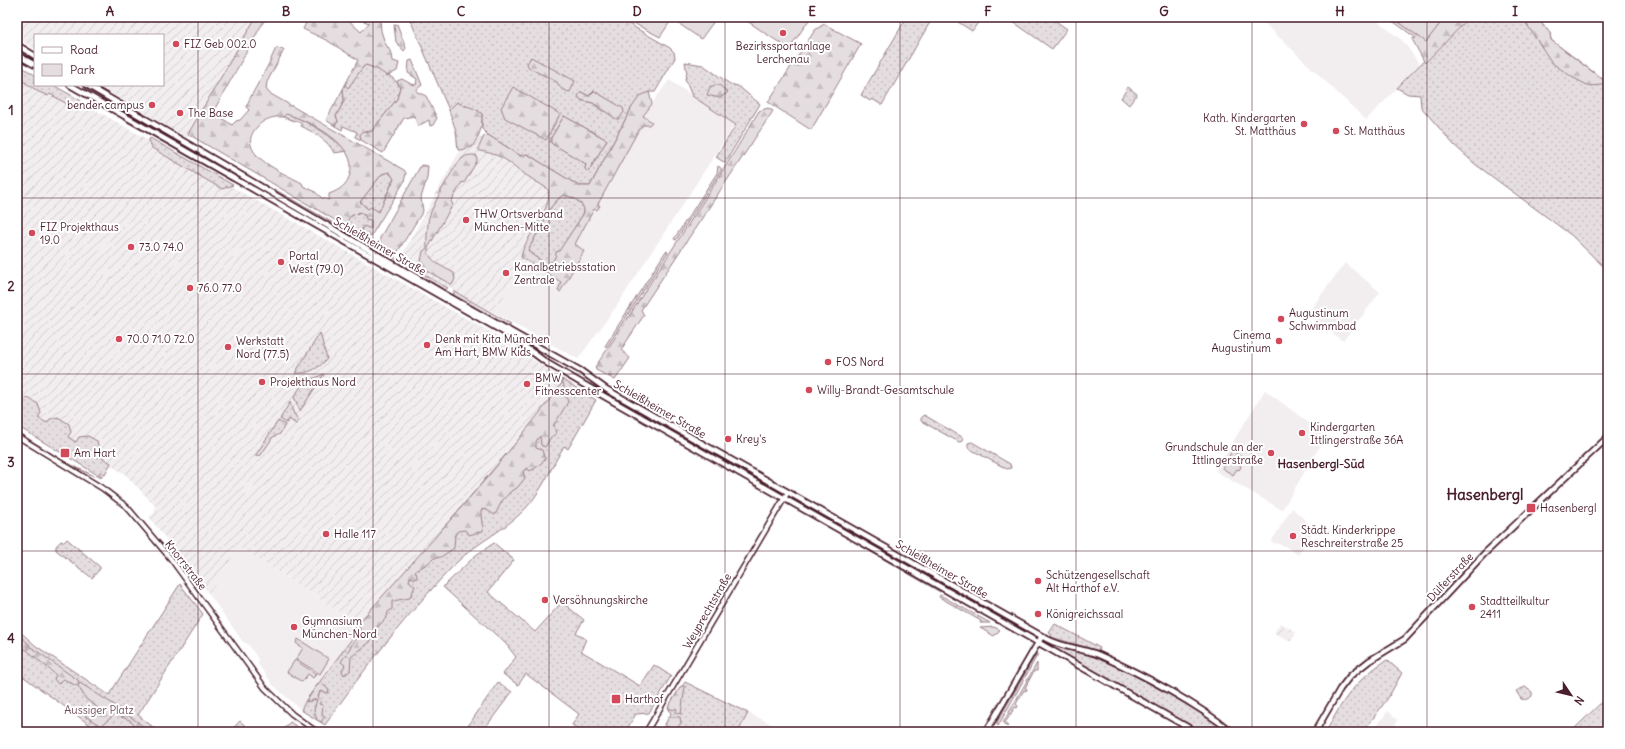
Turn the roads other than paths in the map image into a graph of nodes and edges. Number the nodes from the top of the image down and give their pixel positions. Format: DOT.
graph roads {
  1 [pos="17,45"];
  2 [pos="17,55"];
  3 [pos="34,55"];
  4 [pos="34,64"];
  5 [pos="72,86"];
  6 [pos="89,86"];
  7 [pos="17,436"];
  8 [pos="1608,437"];
  9 [pos="788,492"];
  10 [pos="784,499"];
  11 [pos="1011,618"];
  12 [pos="1007,624"];
  13 [pos="1042,636"];
  14 [pos="1038,643"];
  15 [pos="317,732"];
  16 [pos="646,732"];
  17 [pos="986,732"];
  18 [pos="1196,732"];
  19 [pos="1232,732"];
  20 [pos="1315,732"];
  1 -- 3 [label="main road"];
  2 -- 4 [label="main road"];
  5 -- 10 [label="main road, Schleißheimer Straße"];
  6 -- 9 [label="main road, Schleißheimer Straße"];
  7 -- 15 [label="street, Knorrstraße"];
  8 -- 20 [label="main road, Dülferstraße"];
  9 -- 10 [label="street, Weyprechtstraße"];
  9 -- 11 [label="main road, Schleißheimer Straße"];
  10 -- 12 [label="main road, Schleißheimer Straße"];
  10 -- 16 [label="street, Weyprechtstraße"];
  11 -- 12 [label="main road"];
  11 -- 13 [label="main road, Schleißheimer Straße"];
  12 -- 14 [label="main road, Schleißheimer Straße"];
  13 -- 14 [label="main road"];
  13 -- 19 [label="main road, Schleißheimer Straße"];
  14 -- 17 [label="main road"];
  14 -- 18 [label="main road, Schleißheimer Straße"];
}
